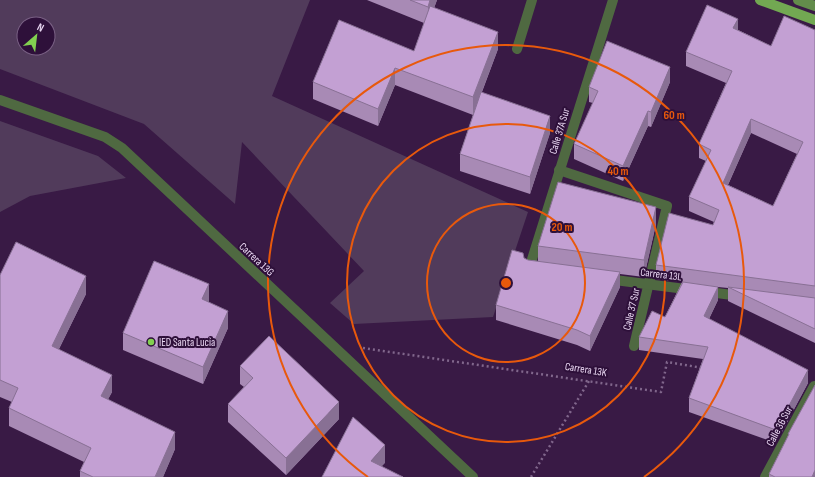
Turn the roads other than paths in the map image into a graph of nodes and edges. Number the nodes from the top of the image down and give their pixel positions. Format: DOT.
graph roads {
  1 [pos="532,0"];
  2 [pos="613,0"];
  3 [pos="760,0"];
  4 [pos="798,0"];
  5 [pos="815,6"];
  6 [pos="815,20"];
  7 [pos="517,49"];
  8 [pos="0,100"];
  9 [pos="559,170"];
  10 [pos="544,271"];
  11 [pos="596,278"];
  12 [pos="649,284"];
  13 [pos="752,298"];
  14 [pos="634,346"];
  15 [pos="814,386"];
  16 [pos="473,477"];
  17 [pos="765,477"];
  1 -- 7 [label="street"];
  2 -- 9 [label="street, Calle 37A Sur"];
  3 -- 6 [label="main road"];
  4 -- 5 [label="main road"];
  8 -- 16 [label="street, Carrera 13G"];
  9 -- 10 [label="street, Calle 37A Sur"];
  9 -- 12 [label="street, Calle 37 Sur"];
  11 -- 12 [label="street, Carrera 13L"];
  12 -- 13 [label="street, Carrera 13L"];
  12 -- 14 [label="street, Calle 37 Sur"];
  15 -- 17 [label="street, Calle 36 Sur"];
}
